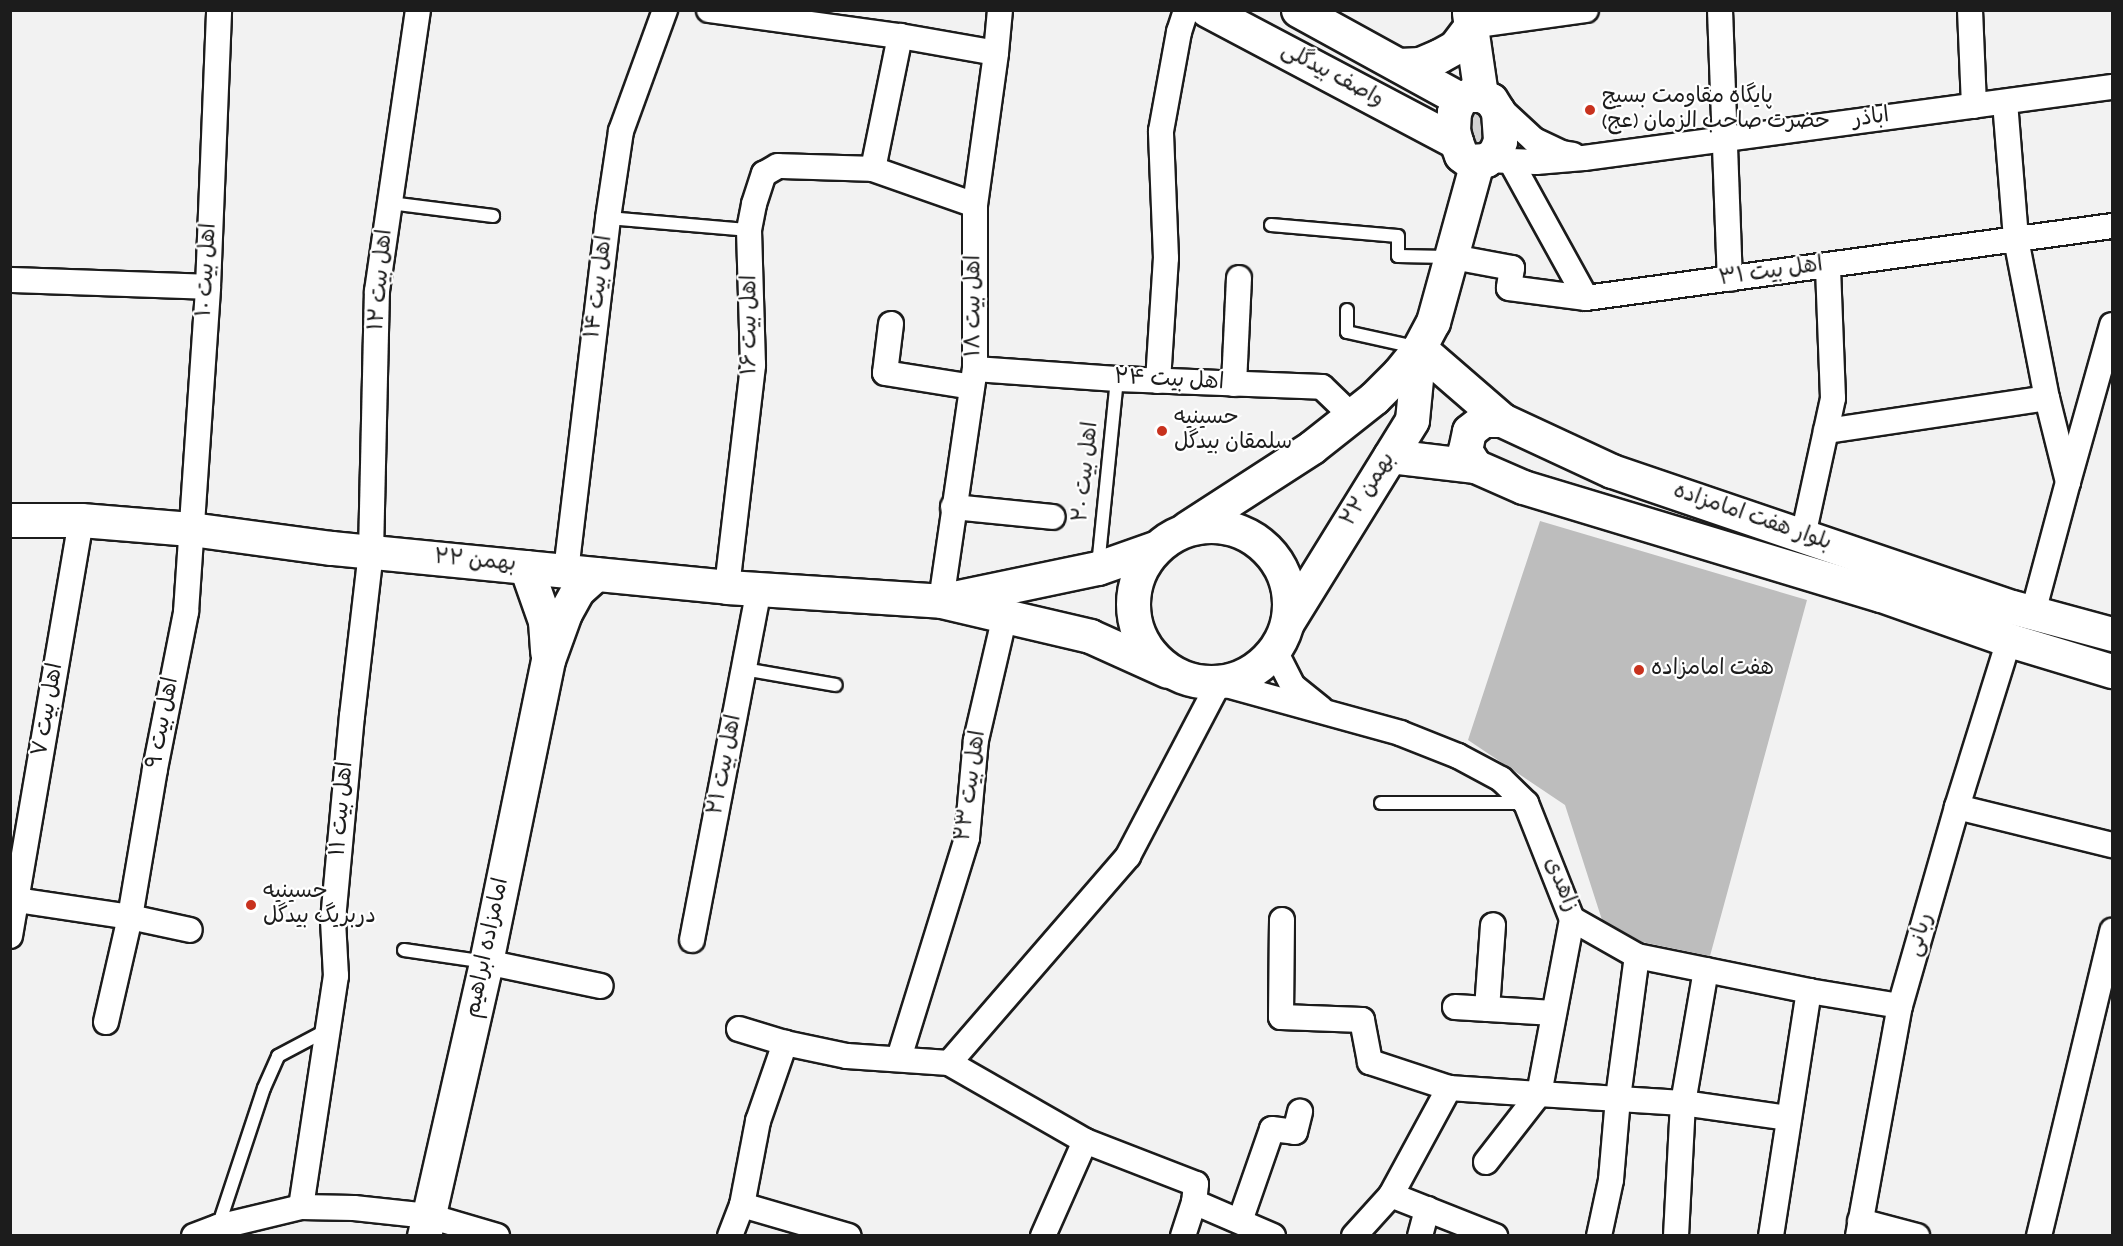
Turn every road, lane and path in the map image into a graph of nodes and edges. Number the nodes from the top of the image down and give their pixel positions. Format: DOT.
graph roads {
  1 [pos="219,10"];
  2 [pos="418,10"];
  3 [pos="665,10"];
  4 [pos="709,10"];
  5 [pos="1000,10"];
  6 [pos="1186,10"];
  7 [pos="1207,10"];
  8 [pos="1298,10"];
  9 [pos="1586,10"];
  10 [pos="1720,10"];
  11 [pos="1970,10"];
  12 [pos="1470,18"];
  13 [pos="900,36"];
  14 [pos="996,53"];
  15 [pos="1399,65"];
  16 [pos="2112,87"];
  17 [pos="1478,98"];
  18 [pos="2005,102"];
  19 [pos="1974,106"];
  20 [pos="1726,139"];
  21 [pos="1483,157"];
  22 [pos="1584,158"];
  23 [pos="873,170"];
  24 [pos="390,202"];
  25 [pos="975,205"];
  26 [pos="493,216"];
  27 [pos="608,218"];
  28 [pos="1271,225"];
  29 [pos="2112,226"];
  30 [pos="749,230"];
  31 [pos="2016,239"];
  32 [pos="1453,257"];
  33 [pos="1828,265"];
  34 [pos="1239,278"];
  35 [pos="1730,279"];
  36 [pos="10,280"];
  37 [pos="208,287"];
  38 [pos="1586,298"];
  39 [pos="1347,310"];
  40 [pos="891,324"];
  41 [pos="2112,325"];
  42 [pos="1419,348"];
  43 [pos="974,378"];
  44 [pos="1117,379"];
  45 [pos="1158,381"];
  46 [pos="1234,384"];
  47 [pos="2103,391"];
  48 [pos="2047,398"];
  49 [pos="1352,416"];
  50 [pos="1502,420"];
  51 [pos="1826,431"];
  52 [pos="1390,456"];
  53 [pos="1475,466"];
  54 [pos="2068,482"];
  55 [pos="953,507"];
  56 [pos="1053,517"];
  57 [pos="10,519"];
  58 [pos="81,520"];
  59 [pos="191,529"];
  60 [pos="1185,529"];
  61 [pos="1803,536"];
  62 [pos="1155,548"];
  63 [pos="371,553"];
  64 [pos="526,567"];
  65 [pos="1098,568"];
  66 [pos="581,572"];
  67 [pos="727,587"];
  68 [pos="759,590"];
  69 [pos="941,601"];
  70 [pos="2033,613"];
  71 [pos="1005,615"];
  72 [pos="1288,621"];
  73 [pos="2112,634"];
  74 [pos="2009,640"];
  75 [pos="1275,651"];
  76 [pos="548,660"];
  77 [pos="744,669"];
  78 [pos="1168,671"];
  79 [pos="2112,671"];
  80 [pos="1218,683"];
  81 [pos="836,685"];
  82 [pos="1330,716"];
  83 [pos="1381,803"];
  84 [pos="1526,803"];
  85 [pos="1957,807"];
  86 [pos="2112,845"];
  87 [pos="13,900"];
  88 [pos="130,917"];
  89 [pos="1572,919"];
  90 [pos="1282,920"];
  91 [pos="1492,925"];
  92 [pos="190,930"];
  93 [pos="2112,931"];
  94 [pos="10,936"];
  95 [pos="692,940"];
  96 [pos="404,950"];
  97 [pos="1637,956"];
  98 [pos="486,962"];
  99 [pos="1706,970"];
  100 [pos="601,986"];
  101 [pos="1809,991"];
  102 [pos="1900,1006"];
  103 [pos="1455,1007"];
  104 [pos="1487,1009"];
  105 [pos="1554,1013"];
  106 [pos="106,1022"];
  107 [pos="739,1029"];
  108 [pos="327,1030"];
  109 [pos="784,1043"];
  110 [pos="899,1058"];
  111 [pos="949,1063"];
  112 [pos="1449,1088"];
  113 [pos="1539,1094"];
  114 [pos="1618,1098"];
  115 [pos="1683,1103"];
  116 [pos="1300,1112"];
  117 [pos="1789,1118"];
  118 [pos="1085,1141"];
  119 [pos="1486,1162"];
  120 [pos="1391,1195"];
  121 [pos="1194,1202"];
  122 [pos="742,1205"];
  123 [pos="301,1207"];
  124 [pos="1427,1209"];
  125 [pos="1240,1221"];
  126 [pos="426,1226"];
  127 [pos="218,1227"];
  128 [pos="1859,1228"];
  129 [pos="194,1236"];
  130 [pos="497,1236"];
  131 [pos="730,1236"];
  132 [pos="849,1236"];
  133 [pos="1042,1236"];
  134 [pos="1182,1236"];
  135 [pos="1273,1236"];
  136 [pos="1354,1236"];
  137 [pos="1420,1236"];
  138 [pos="1496,1236"];
  139 [pos="1599,1236"];
  140 [pos="1676,1236"];
  141 [pos="1771,1236"];
  142 [pos="1917,1236"];
  143 [pos="2039,1236"];
  1 -- 37 [label="street, اهل بیت ۱۰"];
  2 -- 24 [label="street, اهل بیت ۱۲"];
  3 -- 27 [label="street, اهل بیت ۱۴"];
  4 -- 13 [label="street"];
  5 -- 14 [label="street, اهل بیت ۱۸"];
  6 -- 45 [label="street"];
  7 -- 21 [label="street, واصف بیدگلی"];
  8 -- 15 [label="street, واصف بیدگلی"];
  9 -- 12 [label="street"];
  10 -- 20 [label="street"];
  11 -- 19 [label="street"];
  12 -- 15 [label="street"];
  12 -- 17 [label="street"];
  13 -- 14 [label="street"];
  13 -- 23 [label="street"];
  14 -- 25 [label="street, اهل بیت ۱۸"];
  15 -- 17 [label="street, واصف بیدگلی"];
  16 -- 18 [label="street, اباذر"];
  17 -- 21 [label="street"];
  17 -- 21 [label="street"];
  17 -- 22 [label="street"];
  18 -- 19 [label="street, اباذر"];
  18 -- 31 [label="street"];
  19 -- 20 [label="street, اباذر"];
  20 -- 22 [label="street, اباذر"];
  20 -- 35 [label="street"];
  21 -- 22 [label="street, اباذر"];
  21 -- 32 [label="street, ۲۲ بهمن"];
  21 -- 38 [label="street"];
  23 -- 25 [label="street, اهل بیت ۱۶"];
  23 -- 30 [label="street, اهل بیت ۱۶"];
  24 -- 26 [label="lane"];
  24 -- 63 [label="street, اهل بیت ۱۲"];
  25 -- 43 [label="street, اهل بیت ۱۸"];
  27 -- 30 [label="lane"];
  27 -- 66 [label="street, اهل بیت ۱۴"];
  28 -- 32 [label="lane"];
  29 -- 31 [label="street, اهل بیت ۳۱"];
  30 -- 67 [label="street, اهل بیت ۱۶"];
  31 -- 33 [label="street, اهل بیت ۳۱"];
  31 -- 48 [label="street"];
  32 -- 38 [label="street, اهل بیت ۳۱"];
  32 -- 42 [label="street, ۲۲ بهمن"];
  33 -- 35 [label="street, اهل بیت ۳۱"];
  33 -- 51 [label="street"];
  34 -- 46 [label="street"];
  35 -- 38 [label="street, اهل بیت ۳۱"];
  36 -- 37 [label="street"];
  37 -- 59 [label="street, اهل بیت ۱۰"];
  39 -- 42 [label="lane"];
  40 -- 43 [label="street, اهل بیت ۲۴"];
  41 -- 47 [label="street"];
  42 -- 49 [label="street, ۲۲ بهمن"];
  42 -- 50 [label="street, بلوار هفت امامزاده"];
  42 -- 52 [label="street, ۲۲ بهمن"];
  43 -- 44 [label="street, اهل بیت ۲۴"];
  43 -- 55 [label="street, اهل بیت ۱۸"];
  44 -- 45 [label="street, اهل بیت ۲۴"];
  44 -- 65 [label="lane, اهل بیت ۲۰"];
  45 -- 46 [label="street, اهل بیت ۲۴"];
  46 -- 49 [label="street, اهل بیت ۲۴"];
  47 -- 54 [label="street"];
  48 -- 51 [label="street"];
  48 -- 54 [label="street"];
  49 -- 60 [label="street, ۲۲ بهمن"];
  50 -- 53 [label="street"];
  50 -- 61 [label="street, بلوار هفت امامزاده"];
  51 -- 61 [label="street"];
  52 -- 53 [label="street, بلوار هفت امامزاده"];
  52 -- 72 [label="street, ۲۲ بهمن"];
  53 -- 74 [label="street, بلوار هفت امامزاده"];
  54 -- 70 [label="street"];
  55 -- 56 [label="street"];
  55 -- 69 [label="street, اهل بیت ۱۸"];
  57 -- 58 [label="street, ۲۲ بهمن"];
  58 -- 59 [label="street, ۲۲ بهمن"];
  58 -- 87 [label="street, اهل بیت ۷"];
  59 -- 63 [label="street, ۲۲ بهمن"];
  59 -- 88 [label="street, اهل بیت ۹"];
  60 -- 62 [label="street"];
  60 -- 72 [label="street"];
  61 -- 70 [label="street, بلوار هفت امامزاده"];
  62 -- 65 [label="street, ۲۲ بهمن"];
  62 -- 78 [label="street"];
  63 -- 64 [label="street, ۲۲ بهمن"];
  63 -- 108 [label="street, اهل بیت ۱۱"];
  64 -- 66 [label="street, ۲۲ بهمن"];
  64 -- 76 [label="street, امامزاده ابراهیم"];
  65 -- 69 [label="street, ۲۲ بهمن"];
  66 -- 67 [label="street, ۲۲ بهمن"];
  66 -- 76 [label="street, امامزاده ابراهیم"];
  67 -- 68 [label="street, ۲۲ بهمن"];
  68 -- 69 [label="street, ۲۲ بهمن"];
  68 -- 77 [label="street, اهل بیت ۲۱"];
  69 -- 71 [label="street, ۲۲ بهمن"];
  70 -- 73 [label="street, بلوار هفت امامزاده"];
  71 -- 78 [label="street, ۲۲ بهمن"];
  71 -- 110 [label="street, اهل بیت ۲۳"];
  72 -- 75 [label="street"];
  74 -- 79 [label="street, بلوار هفت امامزاده"];
  74 -- 85 [label="street, ربانی"];
  75 -- 80 [label="street"];
  75 -- 82 [label="street, زاهدی"];
  76 -- 98 [label="street, امامزاده ابراهیم"];
  77 -- 81 [label="lane"];
  77 -- 95 [label="street, اهل بیت ۲۱"];
  78 -- 80 [label="street"];
  80 -- 82 [label="street, زاهدی"];
  80 -- 111 [label="street"];
  82 -- 84 [label="street, زاهدی"];
  83 -- 84 [label="lane"];
  84 -- 89 [label="street, زاهدی"];
  85 -- 86 [label="street"];
  85 -- 102 [label="street, ربانی"];
  87 -- 88 [label="street"];
  87 -- 94 [label="street, اهل بیت ۷"];
  88 -- 92 [label="street"];
  88 -- 106 [label="street, اهل بیت ۹"];
  89 -- 97 [label="street, زاهدی"];
  89 -- 105 [label="street"];
  90 -- 112 [label="street"];
  91 -- 104 [label="street"];
  93 -- 143 [label="street"];
  96 -- 98 [label="lane"];
  97 -- 99 [label="street, زاهدی"];
  97 -- 114 [label="street"];
  98 -- 100 [label="street"];
  98 -- 126 [label="street, امامزاده ابراهیم"];
  99 -- 101 [label="street, زاهدی"];
  99 -- 115 [label="street"];
  101 -- 102 [label="street, زاهدی"];
  101 -- 117 [label="street"];
  102 -- 128 [label="street, ربانی"];
  103 -- 104 [label="street"];
  104 -- 105 [label="street"];
  105 -- 113 [label="street"];
  107 -- 109 [label="street"];
  108 -- 123 [label="street, اهل بیت ۱۱"];
  108 -- 127 [label="lane"];
  109 -- 110 [label="street"];
  109 -- 122 [label="street"];
  110 -- 111 [label="street"];
  111 -- 118 [label="street"];
  112 -- 113 [label="street"];
  112 -- 120 [label="street"];
  113 -- 114 [label="street"];
  113 -- 119 [label="street"];
  114 -- 115 [label="street"];
  114 -- 139 [label="street"];
  115 -- 117 [label="street"];
  115 -- 140 [label="street"];
  116 -- 125 [label="street"];
  117 -- 141 [label="street"];
  118 -- 121 [label="street"];
  118 -- 133 [label="street"];
  120 -- 124 [label="street"];
  120 -- 136 [label="street"];
  121 -- 125 [label="street"];
  121 -- 134 [label="street"];
  122 -- 131 [label="street"];
  122 -- 132 [label="street"];
  123 -- 126 [label="street"];
  123 -- 127 [label="street"];
  124 -- 137 [label="street"];
  124 -- 138 [label="street"];
  125 -- 135 [label="street"];
  126 -- 130 [label="street"];
  127 -- 129 [label="street"];
  128 -- 142 [label="street"];
}
